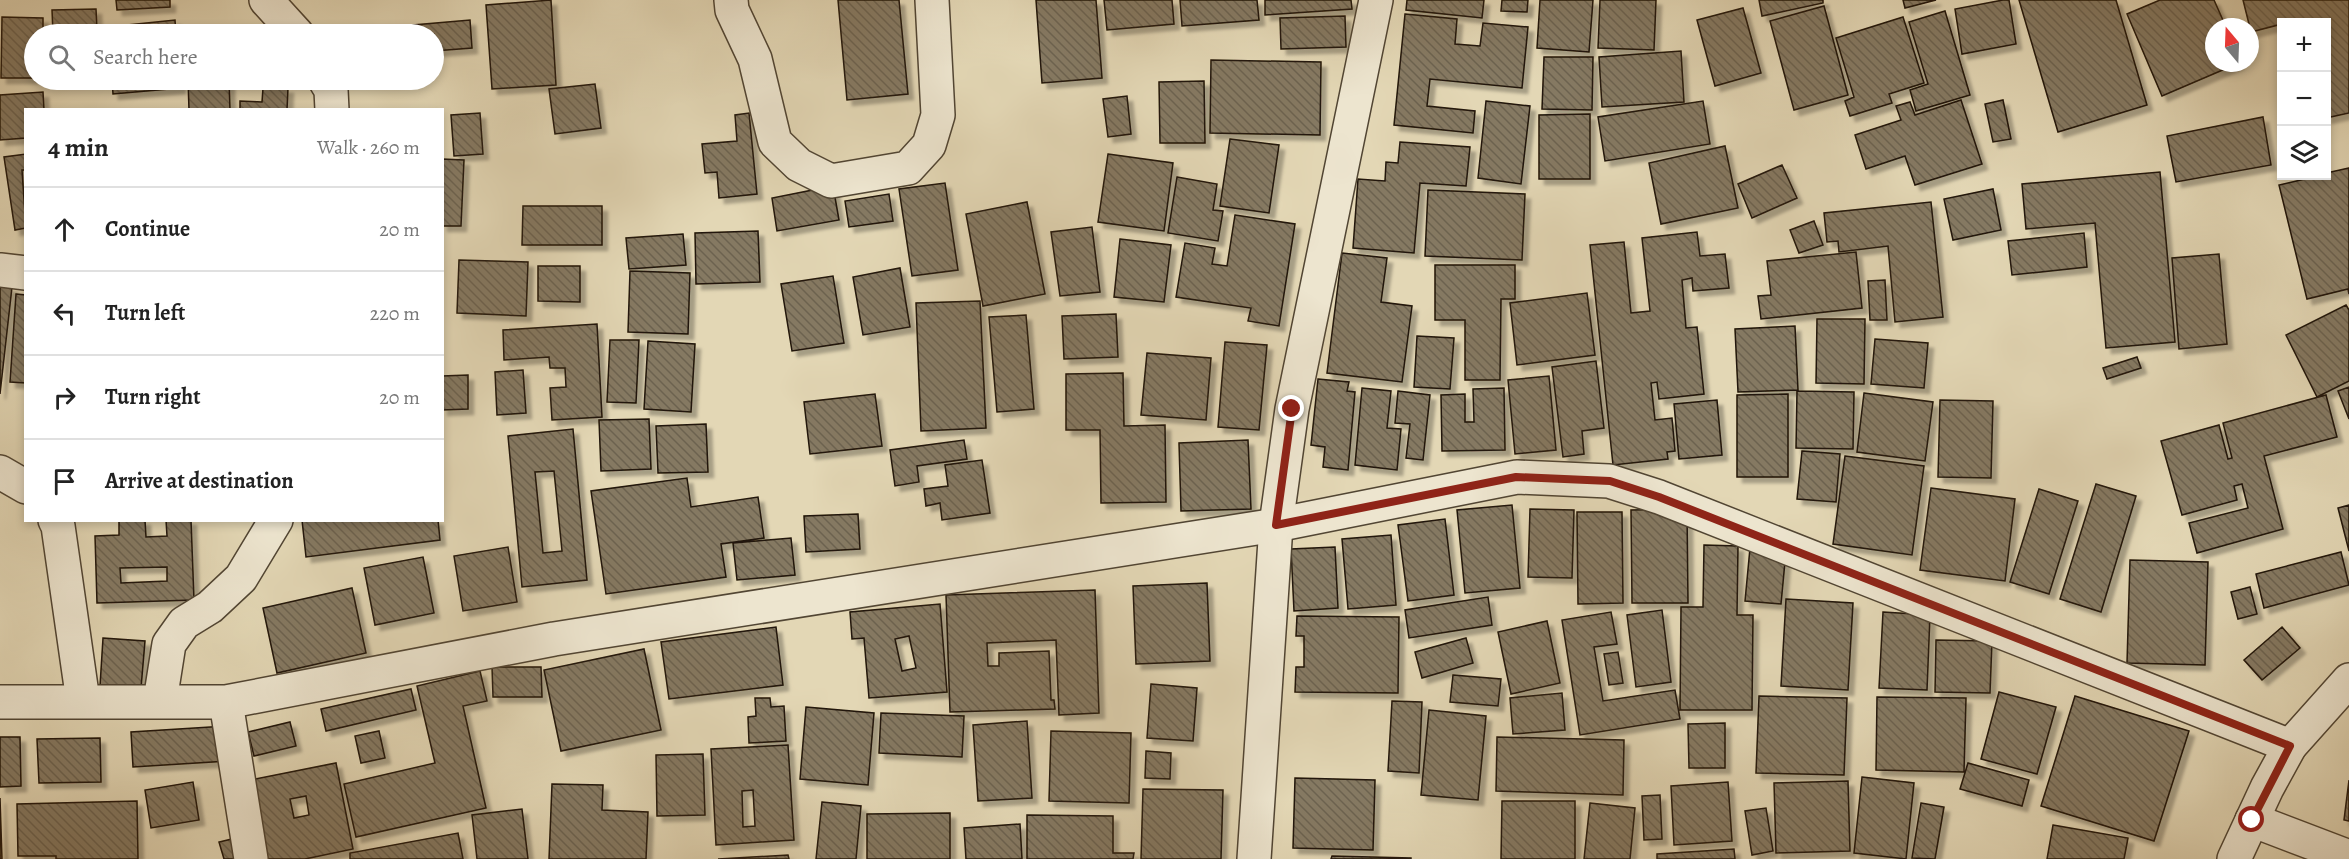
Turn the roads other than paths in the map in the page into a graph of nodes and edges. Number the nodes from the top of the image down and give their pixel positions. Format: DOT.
graph roads {
  1 [pos="266,0"];
  2 [pos="731,0"];
  3 [pos="932,0"];
  4 [pos="1376,0"];
  5 [pos="288,24"];
  6 [pos="331,90"];
  7 [pos="332,108"];
  8 [pos="0,270"];
  9 [pos="24,273"];
  10 [pos="0,472"];
  11 [pos="24,486"];
  12 [pos="56,522"];
  13 [pos="275,522"];
  14 [pos="1276,525"];
  15 [pos="2349,680"];
  16 [pos="83,701"];
  17 [pos="160,701"];
  18 [pos="0,702"];
  19 [pos="226,702"];
  20 [pos="2290,746"];
  21 [pos="2252,820"];
  22 [pos="2349,857"];
  23 [pos="251,859"];
  24 [pos="1254,859"];
  25 [pos="2234,859"];
  1 -- 5 [label="street"];
  2 -- 3 [label="street"];
  4 -- 14 [label="street"];
  6 -- 7 [label="street"];
  8 -- 9 [label="street"];
  10 -- 11 [label="street"];
  12 -- 16 [label="street"];
  13 -- 17 [label="street"];
  14 -- 19 [label="street"];
  14 -- 20 [label="street"];
  14 -- 24 [label="street"];
  15 -- 20 [label="street"];
  16 -- 17 [label="street"];
  16 -- 18 [label="street"];
  17 -- 19 [label="street"];
  19 -- 23 [label="street"];
  20 -- 21 [label="street"];
  21 -- 22 [label="street"];
  21 -- 25 [label="street"];
}
